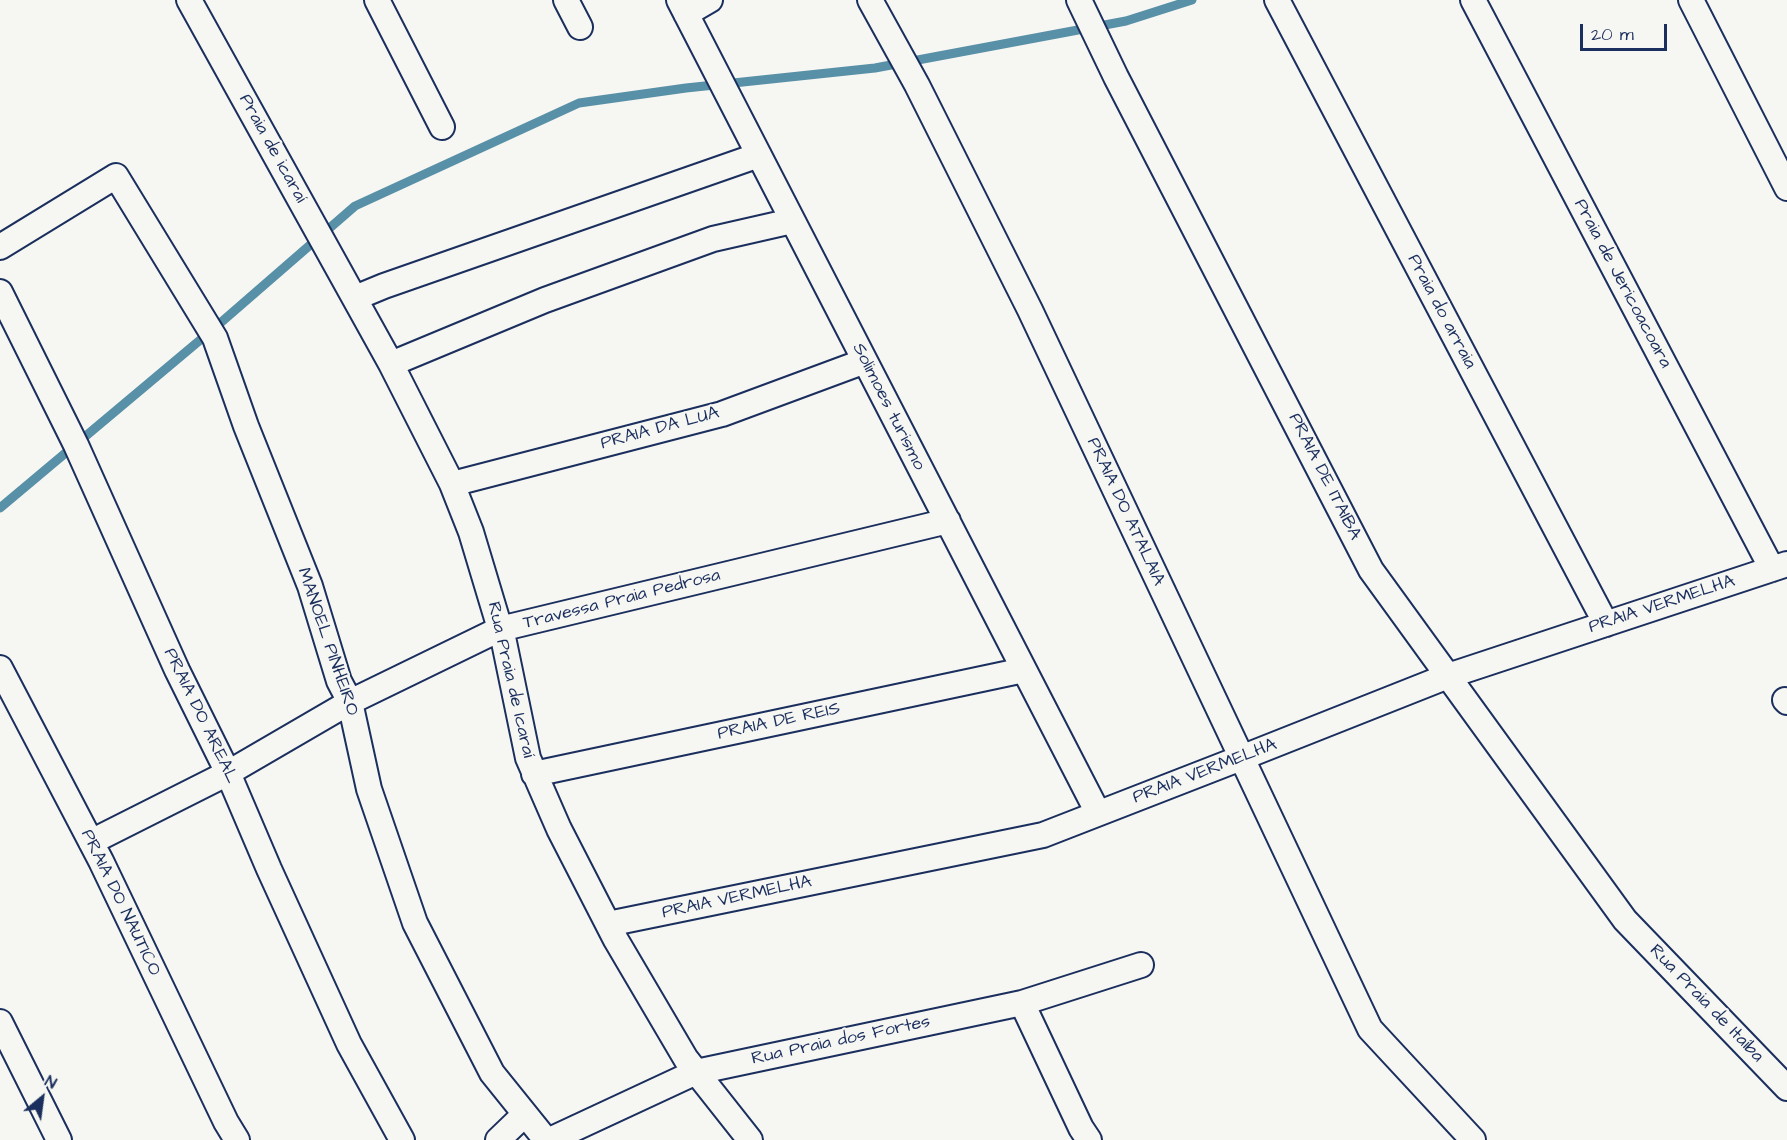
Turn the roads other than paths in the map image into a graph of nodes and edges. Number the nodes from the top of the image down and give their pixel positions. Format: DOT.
graph roads {
  1 [pos="189,0"];
  2 [pos="377,0"];
  3 [pos="566,0"];
  4 [pos="710,0"];
  5 [pos="870,0"];
  6 [pos="1080,0"];
  7 [pos="1277,0"];
  8 [pos="1473,0"];
  9 [pos="1691,0"];
  10 [pos="682,7"];
  11 [pos="580,27"];
  12 [pos="442,127"];
  13 [pos="759,155"];
  14 [pos="1787,188"];
  15 [pos="792,221"];
  16 [pos="0,247"];
  17 [pos="0,292"];
  18 [pos="355,298"];
  19 [pos="865,361"];
  20 [pos="391,364"];
  21 [pos="452,484"];
  22 [pos="948,521"];
  23 [pos="1779,566"];
  24 [pos="1606,624"];
  25 [pos="500,629"];
  26 [pos="0,668"];
  27 [pos="1024,670"];
  28 [pos="1448,676"];
  29 [pos="350,702"];
  30 [pos="1241,758"];
  31 [pos="228,773"];
  32 [pos="534,774"];
  33 [pos="1098,813"];
  34 [pos="91,842"];
  35 [pos="1625,920"];
  36 [pos="608,924"];
  37 [pos="1141,965"];
  38 [pos="1022,1003"];
  39 [pos="0,1022"];
  40 [pos="696,1072"];
  41 [pos="1787,1088"];
  42 [pos="525,1114"];
  43 [pos="59,1140"];
  44 [pos="237,1140"];
  45 [pos="402,1140"];
  46 [pos="498,1140"];
  47 [pos="548,1140"];
  48 [pos="750,1140"];
  49 [pos="1089,1140"];
  50 [pos="1473,1140"];
  1 -- 18 [label="street, Praia de icaraí"];
  2 -- 12 [label="street"];
  3 -- 11 [label="street"];
  4 -- 10 [label="street"];
  5 -- 30 [label="street, PRAIA DO ATALAIA"];
  6 -- 28 [label="street, PRAIA DE ITAIBA"];
  7 -- 24 [label="street, Praia do arraia"];
  8 -- 23 [label="street, Praia de Jericoacoara"];
  9 -- 14 [label="street"];
  10 -- 13 [label="street, Solimoes turismo"];
  13 -- 15 [label="street, Solimoes turismo"];
  13 -- 18 [label="street"];
  15 -- 19 [label="street, Solimoes turismo"];
  15 -- 20 [label="street"];
  16 -- 29 [label="street, MANOEL PINHEIRO"];
  17 -- 31 [label="street, PRAIA DO AREAL"];
  18 -- 20 [label="street, Rua Praia de Icaraí"];
  19 -- 21 [label="street, PRAIA DA LUA"];
  19 -- 22 [label="street, Solimoes turismo"];
  20 -- 21 [label="street, Rua Praia de Icaraí"];
  21 -- 25 [label="street, Rua Praia de Icaraí"];
  22 -- 25 [label="street, Travessa Praia Pedrosa"];
  22 -- 27 [label="street, Solimoes turismo"];
  23 -- 24 [label="street, PRAIA VERMELHA"];
  24 -- 28 [label="street, PRAIA VERMELHA"];
  25 -- 29 [label="street, Travessa Praia Pedrosa"];
  25 -- 32 [label="street, Rua Praia de Icaraí"];
  26 -- 34 [label="street, PRAIA DO NAUTICO"];
  27 -- 32 [label="street, PRAIA DE REIS"];
  27 -- 33 [label="street, Solimoes turismo"];
  28 -- 30 [label="street, PRAIA VERMELHA"];
  28 -- 35 [label="street, PRAIA DE ITAIBA"];
  29 -- 31 [label="street, Travessa Praia Pedrosa"];
  29 -- 42 [label="street, MANOEL PINHEIRO"];
  30 -- 33 [label="street, PRAIA VERMELHA"];
  30 -- 50 [label="street, PRAIA DO ATALAIA"];
  31 -- 34 [label="street, Travessa Praia Pedrosa"];
  31 -- 45 [label="street, PRAIA DO AREAL"];
  32 -- 36 [label="street, Rua Praia de Icaraí"];
  33 -- 36 [label="street, PRAIA VERMELHA"];
  34 -- 44 [label="street, PRAIA DO NAUTICO"];
  35 -- 41 [label="street, Rua Praia de Itaíba"];
  36 -- 40 [label="street, Rua Praia de Icaraí"];
  37 -- 38 [label="street, Rua Praia dos Fortes"];
  38 -- 40 [label="street, Rua Praia dos Fortes"];
  38 -- 49 [label="street"];
  39 -- 43 [label="street"];
  40 -- 47 [label="street, Rua Praia dos Fortes"];
  40 -- 48 [label="street, Rua Praia de Icaraí"];
  42 -- 46 [label="street"];
  42 -- 47 [label="street, MANOEL PINHEIRO"];
}
